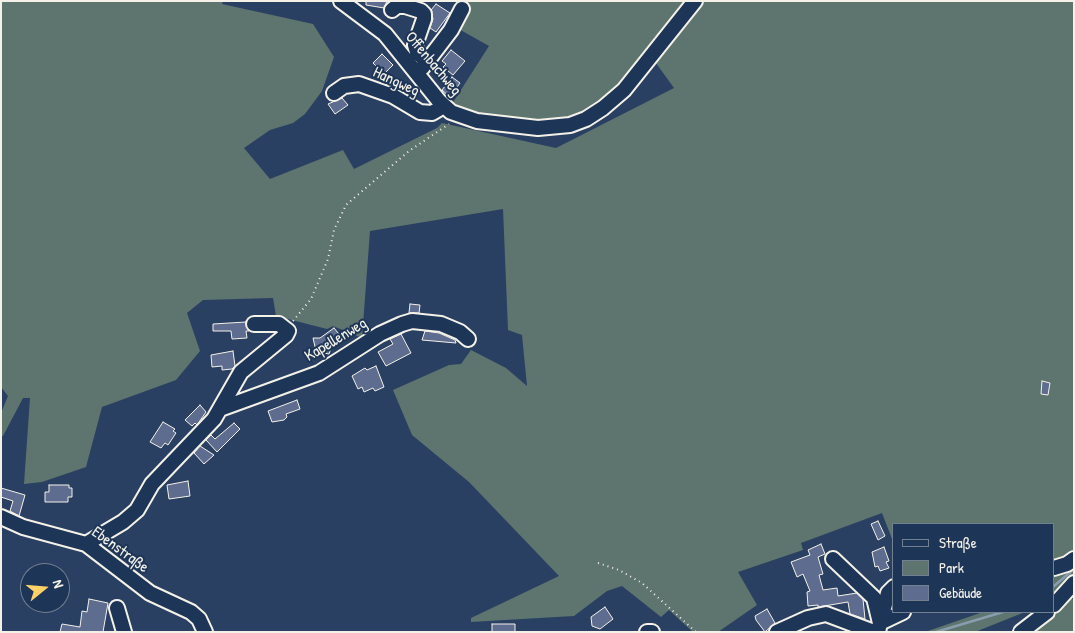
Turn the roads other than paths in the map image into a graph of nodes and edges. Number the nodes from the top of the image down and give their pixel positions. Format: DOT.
graph roads {
  1 [pos="341,1"];
  2 [pos="695,1"];
  3 [pos="462,9"];
  4 [pos="392,10"];
  5 [pos="427,62"];
  6 [pos="415,72"];
  7 [pos="334,93"];
  8 [pos="444,106"];
  9 [pos="254,324"];
  10 [pos="468,339"];
  11 [pos="220,409"];
  12 [pos="1,518"];
  13 [pos="86,544"];
  14 [pos="1074,559"];
  15 [pos="833,560"];
  16 [pos="1055,568"];
  17 [pos="1074,583"];
  18 [pos="892,590"];
  19 [pos="1055,604"];
  20 [pos="117,608"];
  21 [pos="901,613"];
  22 [pos="1046,613"];
  23 [pos="877,629"];
  24 [pos="124,632"];
  25 [pos="206,632"];
  26 [pos="647,632"];
  27 [pos="652,632"];
  28 [pos="777,632"];
  29 [pos="1021,632"];
  1 -- 6 [label="street, Offenbachweg"];
  2 -- 8 [label="street, Offenbachweg"];
  3 -- 5 [label="street"];
  4 -- 5 [label="street"];
  5 -- 6 [label="street"];
  6 -- 8 [label="street, Offenbachweg"];
  7 -- 8 [label="street, Hangweg"];
  9 -- 11 [label="street, Kapellenweg"];
  10 -- 11 [label="street, Kapellenweg"];
  11 -- 13 [label="street, Kapellenweg"];
  12 -- 13 [label="street, Ebenstraße"];
  13 -- 25 [label="street, Ebenstraße"];
  14 -- 16 [label="street"];
  15 -- 23 [label="street"];
  17 -- 19 [label="street"];
  18 -- 23 [label="street"];
  20 -- 24 [label="street"];
  21 -- 23 [label="street"];
  22 -- 29 [label="street"];
  23 -- 28 [label="street"];
  26 -- 27 [label="street"];
}
